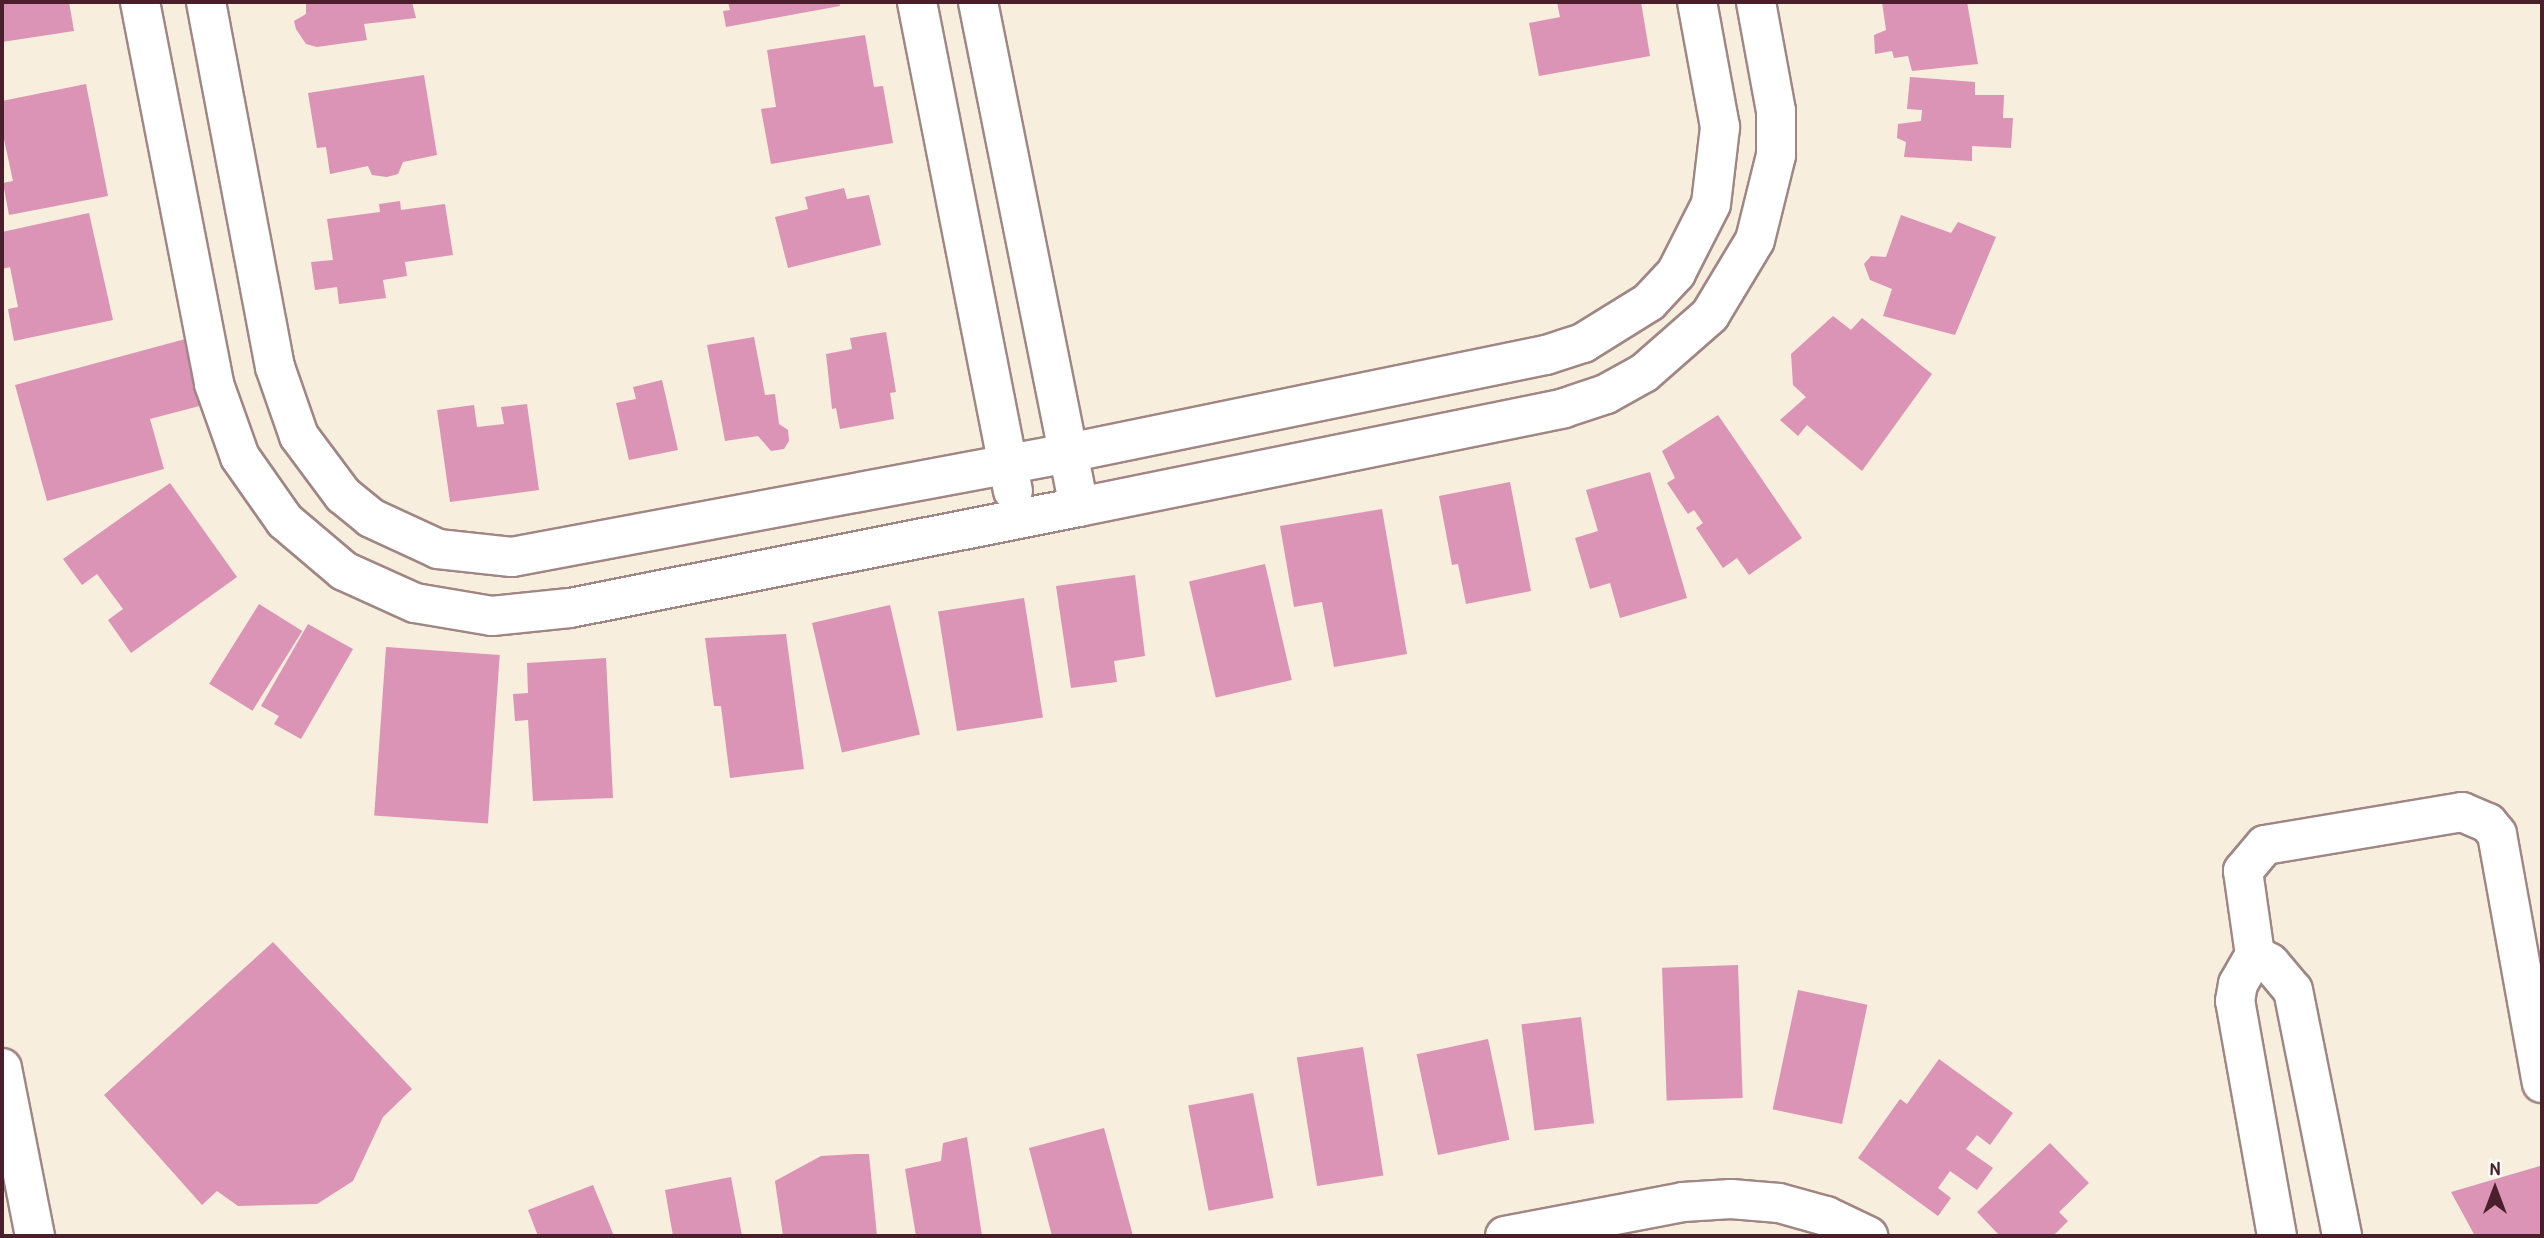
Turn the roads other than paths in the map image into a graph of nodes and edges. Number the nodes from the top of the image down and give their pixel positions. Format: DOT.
graph roads {
  1 [pos="140,2"];
  2 [pos="206,2"];
  3 [pos="916,2"];
  4 [pos="978,2"];
  5 [pos="1697,2"];
  6 [pos="1756,2"];
  7 [pos="1068,453"];
  8 [pos="1008,465"];
  9 [pos="1079,507"];
  10 [pos="1018,519"];
  11 [pos="2255,955"];
  12 [pos="2,1068"];
  13 [pos="2542,1083"];
  14 [pos="35,1236"];
  15 [pos="1505,1236"];
  16 [pos="1868,1236"];
  17 [pos="2277,1236"];
  18 [pos="2342,1236"];
  1 -- 10 [label="street"];
  2 -- 8 [label="street"];
  3 -- 8 [label="street"];
  4 -- 7 [label="street"];
  5 -- 7 [label="street"];
  6 -- 9 [label="street"];
  7 -- 8 [label="street"];
  7 -- 9 [label="street"];
  8 -- 10 [label="street"];
  9 -- 10 [label="street"];
  11 -- 13 [label="street"];
  11 -- 17 [label="street"];
  11 -- 18 [label="street"];
  12 -- 14 [label="street"];
  15 -- 16 [label="street"];
}
